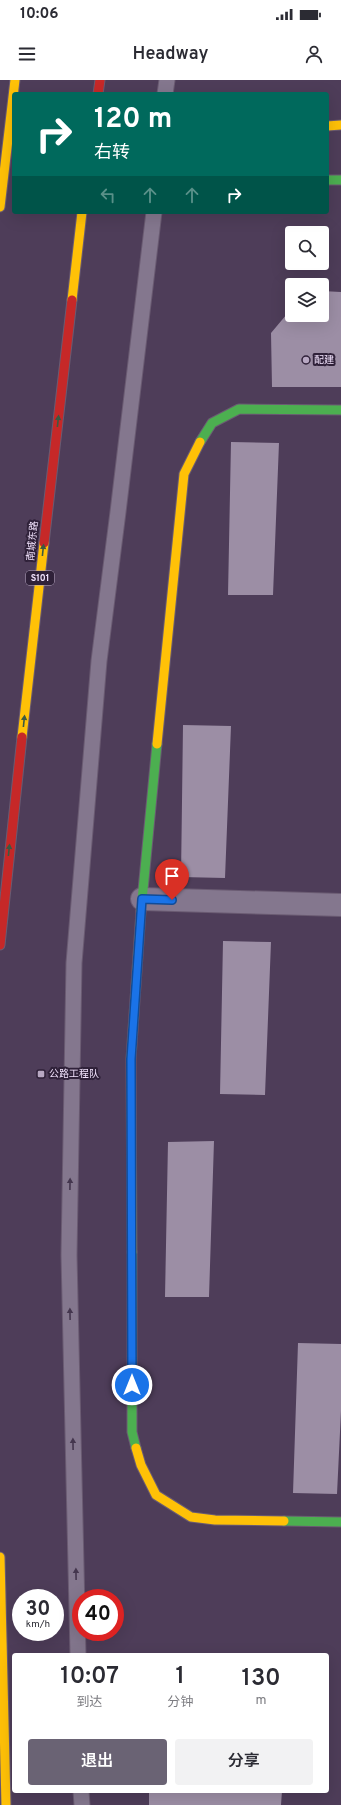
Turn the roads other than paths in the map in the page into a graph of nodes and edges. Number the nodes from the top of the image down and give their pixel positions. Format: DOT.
graph roads {
  1 [pos="15,80"];
  2 [pos="100,80"];
  3 [pos="167,80"];
  4 [pos="14,92"];
  5 [pos="98,92"];
  6 [pos="165,92"];
  7 [pos="12,104"];
  8 [pos="341,125"];
  9 [pos="329,126"];
  10 [pos="8,136"];
  11 [pos="6,175"];
  12 [pos="329,180"];
  13 [pos="341,180"];
  14 [pos="0,207"];
  15 [pos="82,214"];
  16 [pos="154,214"];
  17 [pos="341,410"];
  18 [pos="142,899"];
  19 [pos="341,905"];
  20 [pos="0,944"];
  21 [pos="341,1522"];
  22 [pos="0,1557"];
  23 [pos="78,1653"];
  24 [pos="82,1793"];
  25 [pos="6,1805"];
  26 [pos="82,1805"];
  1 -- 4 [label="street"];
  2 -- 5 [label="street"];
  3 -- 6 [label="lane"];
  7 -- 10 [label="street"];
  8 -- 9 [label="street"];
  10 -- 11 [label="street"];
  11 -- 14 [label="street"];
  12 -- 13 [label="street"];
  20 -- 15 [label="street, 南城东路 / S101, one-way"];
  23 -- 16 [label="lane, one-way"];
  17 -- 18 [label="street"];
  18 -- 19 [label="street"];
  18 -- 21 [label="street"];
  22 -- 25 [label="street"];
  24 -- 26 [label="lane"];
}
